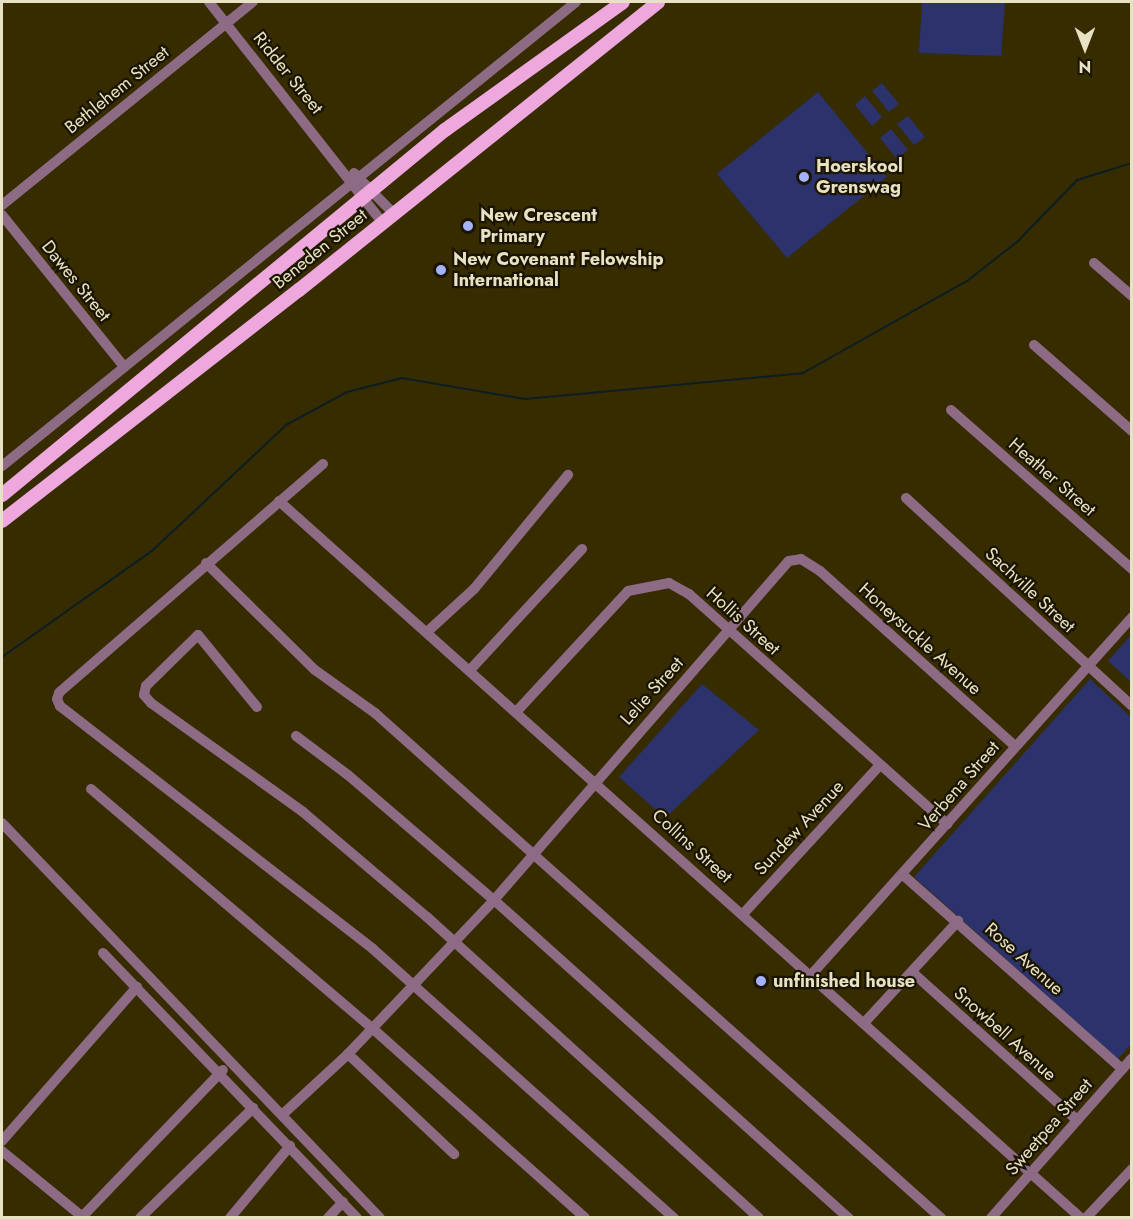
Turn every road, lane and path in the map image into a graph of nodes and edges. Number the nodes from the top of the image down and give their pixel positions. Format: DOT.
graph roads {
  1 [pos="209,2"];
  2 [pos="254,2"];
  3 [pos="576,2"];
  4 [pos="623,2"];
  5 [pos="658,2"];
  6 [pos="226,23"];
  7 [pos="341,166"];
  8 [pos="360,177"];
  9 [pos="350,185"];
  10 [pos="367,193"];
  11 [pos="2,205"];
  12 [pos="393,213"];
  13 [pos="2,215"];
  14 [pos="382,222"];
  15 [pos="1094,263"];
  16 [pos="1131,296"];
  17 [pos="1034,345"];
  18 [pos="124,367"];
  19 [pos="951,410"];
  20 [pos="1131,431"];
  21 [pos="324,464"];
  22 [pos="2,466"];
  23 [pos="568,475"];
  24 [pos="2,493"];
  25 [pos="906,498"];
  26 [pos="279,501"];
  27 [pos="2,521"];
  28 [pos="582,549"];
  29 [pos="801,559"];
  30 [pos="206,563"];
  31 [pos="1131,569"];
  32 [pos="1131,617"];
  33 [pos="728,630"];
  34 [pos="427,632"];
  35 [pos="1087,666"];
  36 [pos="470,670"];
  37 [pos="1131,706"];
  38 [pos="257,707"];
  39 [pos="517,711"];
  40 [pos="296,736"];
  41 [pos="1015,746"];
  42 [pos="880,765"];
  43 [pos="594,780"];
  44 [pos="91,789"];
  45 [pos="2,823"];
  46 [pos="947,824"];
  47 [pos="533,854"];
  48 [pos="903,874"];
  49 [pos="494,900"];
  50 [pos="743,914"];
  51 [pos="958,921"];
  52 [pos="453,943"];
  53 [pos="103,953"];
  54 [pos="912,972"];
  55 [pos="811,975"];
  56 [pos="412,982"];
  57 [pos="137,987"];
  58 [pos="864,1023"];
  59 [pos="372,1028"];
  60 [pos="348,1054"];
  61 [pos="1131,1058"];
  62 [pos="230,1064"];
  63 [pos="1122,1069"];
  64 [pos="220,1074"];
  65 [pos="253,1108"];
  66 [pos="282,1115"];
  67 [pos="1077,1120"];
  68 [pos="2,1141"];
  69 [pos="290,1146"];
  70 [pos="2,1151"];
  71 [pos="454,1154"];
  72 [pos="1131,1169"];
  73 [pos="1030,1173"];
  74 [pos="343,1202"];
  75 [pos="83,1217"];
  76 [pos="140,1218"];
  77 [pos="230,1218"];
  78 [pos="328,1218"];
  79 [pos="357,1218"];
  80 [pos="380,1218"];
  81 [pos="585,1218"];
  82 [pos="674,1218"];
  83 [pos="759,1218"];
  84 [pos="849,1218"];
  85 [pos="941,1218"];
  86 [pos="991,1218"];
  87 [pos="1081,1218"];
  88 [pos="1086,1218"];
  1 -- 6 [label="street, Ridder Street"];
  2 -- 6 [label="street, Bethlehem Street"];
  3 -- 8 [label="street, Beneden Street"];
  4 -- 10 [label="main road, Beneden Street"];
  5 -- 12 [label="main road, Beneden Street"];
  6 -- 7 [label="street, Ridder Street"];
  6 -- 11 [label="street, Bethlehem Street"];
  7 -- 8 [label="street, Ridder Street"];
  7 -- 9 [label="street, Ridder Street"];
  8 -- 9 [label="street, Beneden Street"];
  8 -- 10 [label="street, Ridder Street"];
  9 -- 10 [label="street, Ridder Street"];
  9 -- 18 [label="street, Beneden Street"];
  10 -- 12 [label="street, Ridder Street"];
  10 -- 14 [label="street, Ridder Street"];
  10 -- 24 [label="main road, Beneden Street"];
  12 -- 14 [label="main road, Beneden Street"];
  13 -- 18 [label="street, Dawes Street"];
  14 -- 27 [label="main road, Beneden Street"];
  15 -- 16 [label="street"];
  17 -- 20 [label="street"];
  18 -- 22 [label="street, Beneden Street"];
  19 -- 31 [label="street, Heather Street"];
  21 -- 26 [label="street"];
  23 -- 34 [label="street"];
  25 -- 35 [label="street, Sachville Street"];
  26 -- 30 [label="street"];
  26 -- 34 [label="street, Collins Street"];
  28 -- 36 [label="street"];
  29 -- 33 [label="street, Lelie Street"];
  29 -- 41 [label="street, Honeysuckle Avenue"];
  30 -- 47 [label="street"];
  30 -- 56 [label="street"];
  32 -- 35 [label="street, Verbena Street"];
  33 -- 39 [label="street, Hollis Street"];
  33 -- 42 [label="street, Hollis Street"];
  33 -- 43 [label="street, Lelie Street"];
  34 -- 36 [label="street, Collins Street"];
  35 -- 37 [label="street, Sachville Street"];
  35 -- 41 [label="street, Verbena Street"];
  36 -- 39 [label="street, Collins Street"];
  38 -- 52 [label="street"];
  39 -- 43 [label="street, Collins Street"];
  40 -- 49 [label="street"];
  41 -- 46 [label="street, Verbena Street"];
  42 -- 46 [label="street, Hollis Street"];
  42 -- 50 [label="street, Sundew Avenue"];
  43 -- 47 [label="street, Lelie Street"];
  43 -- 50 [label="street, Collins Street"];
  44 -- 59 [label="street"];
  45 -- 62 [label="street"];
  46 -- 48 [label="street, Verbena Street"];
  47 -- 49 [label="street, Lelie Street"];
  47 -- 85 [label="street"];
  48 -- 51 [label="street, Rose Avenue"];
  48 -- 55 [label="street, Verbena Street"];
  49 -- 52 [label="street, Lelie Street"];
  49 -- 84 [label="street"];
  50 -- 55 [label="street, Collins Street"];
  51 -- 54 [label="street"];
  51 -- 63 [label="street, Rose Avenue"];
  52 -- 56 [label="street, Lelie Street"];
  52 -- 83 [label="street"];
  53 -- 57 [label="street"];
  54 -- 58 [label="street"];
  54 -- 67 [label="street, Snowbell Avenue"];
  55 -- 58 [label="street, Collins Street"];
  56 -- 59 [label="street, Lelie Street"];
  56 -- 82 [label="street"];
  57 -- 64 [label="street"];
  57 -- 68 [label="street"];
  58 -- 73 [label="street, Collins Street"];
  59 -- 60 [label="street, Lelie Street"];
  59 -- 81 [label="street"];
  60 -- 66 [label="street, Lelie Street"];
  60 -- 71 [label="street"];
  61 -- 63 [label="street, Sweetpea Street"];
  62 -- 64 [label="street"];
  62 -- 66 [label="street"];
  63 -- 67 [label="street, Sweetpea Street"];
  64 -- 65 [label="street"];
  64 -- 75 [label="street"];
  65 -- 69 [label="street"];
  65 -- 76 [label="street"];
  66 -- 80 [label="street"];
  67 -- 73 [label="street, Sweetpea Street"];
  69 -- 74 [label="street"];
  69 -- 77 [label="street"];
  70 -- 75 [label="street"];
  72 -- 88 [label="street"];
  73 -- 86 [label="street, Sweetpea Street"];
  73 -- 87 [label="street, Collins Street"];
  74 -- 78 [label="street"];
  74 -- 79 [label="street"];
}
